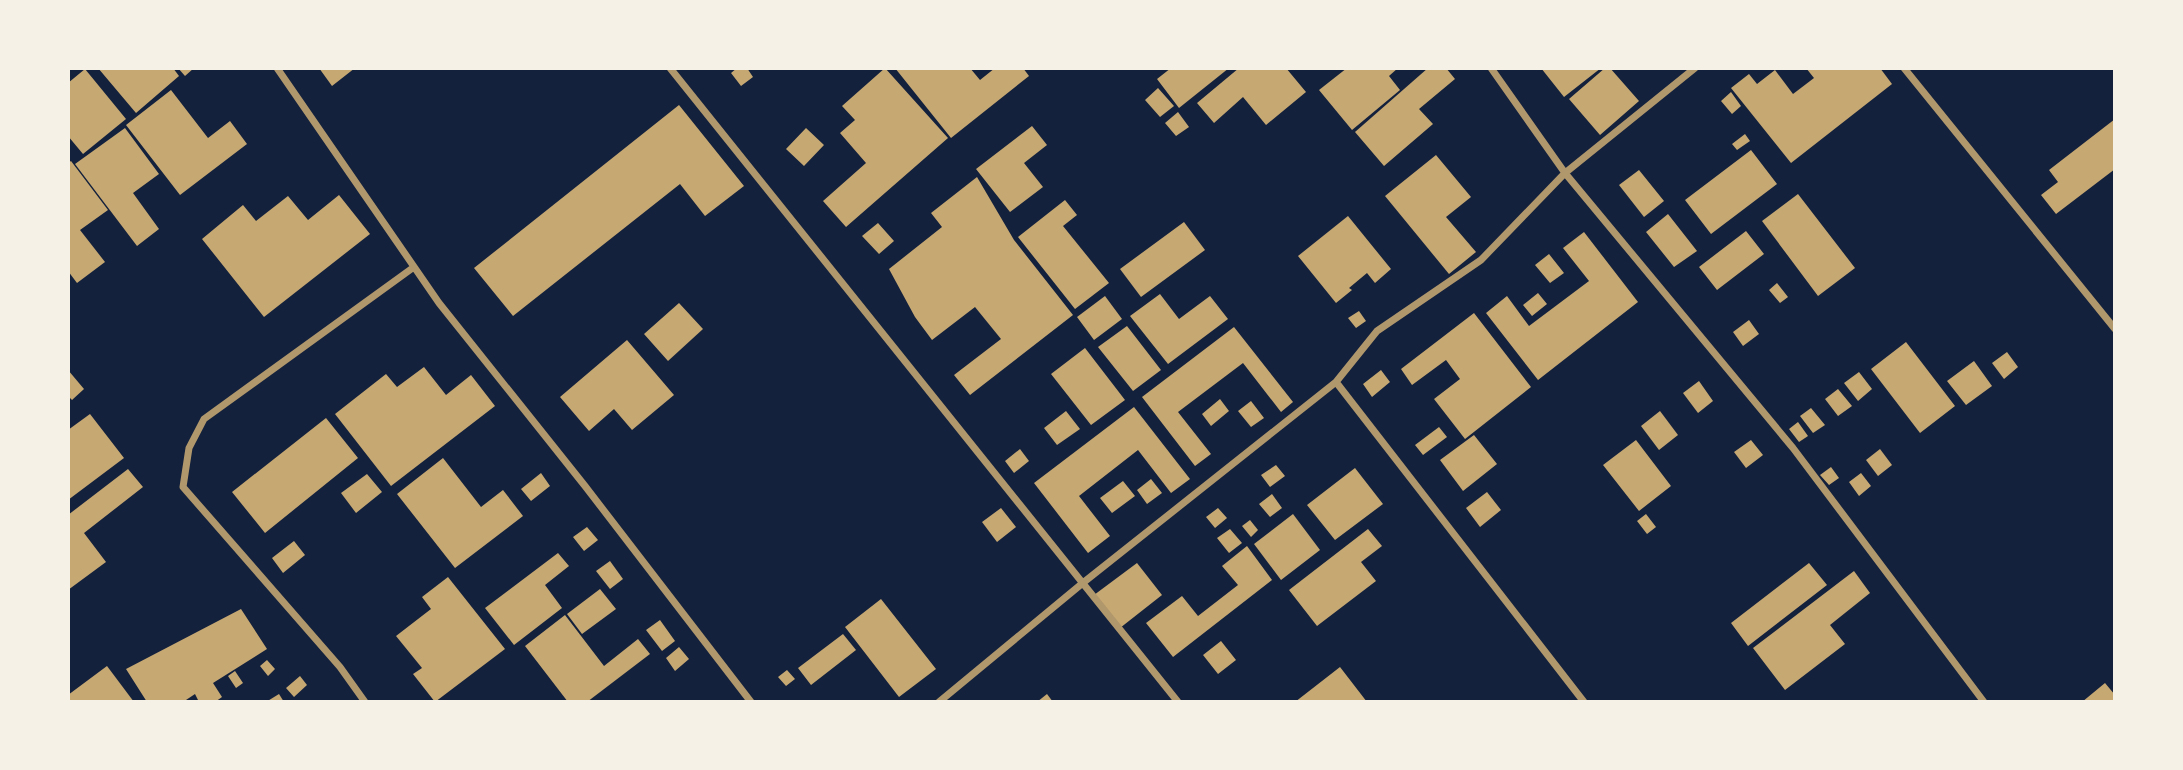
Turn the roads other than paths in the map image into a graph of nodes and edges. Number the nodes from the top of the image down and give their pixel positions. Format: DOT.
graph roads {
  1 [pos="277,68"];
  2 [pos="670,68"];
  3 [pos="1491,68"];
  4 [pos="1695,68"];
  5 [pos="1904,68"];
  6 [pos="1565,173"];
  7 [pos="414,267"];
  8 [pos="2115,329"];
  9 [pos="1336,382"];
  10 [pos="1084,582"];
  11 [pos="365,702"];
  12 [pos="751,702"];
  13 [pos="939,702"];
  14 [pos="1178,702"];
  15 [pos="1584,702"];
  16 [pos="1984,702"];
  1 -- 7 [label="street"];
  2 -- 10 [label="street"];
  3 -- 6 [label="street"];
  4 -- 6 [label="street"];
  5 -- 8 [label="street"];
  6 -- 9 [label="street"];
  6 -- 16 [label="street"];
  7 -- 11 [label="street"];
  7 -- 12 [label="street"];
  9 -- 10 [label="street"];
  9 -- 15 [label="street"];
  10 -- 13 [label="street"];
  10 -- 14 [label="street"];
}
